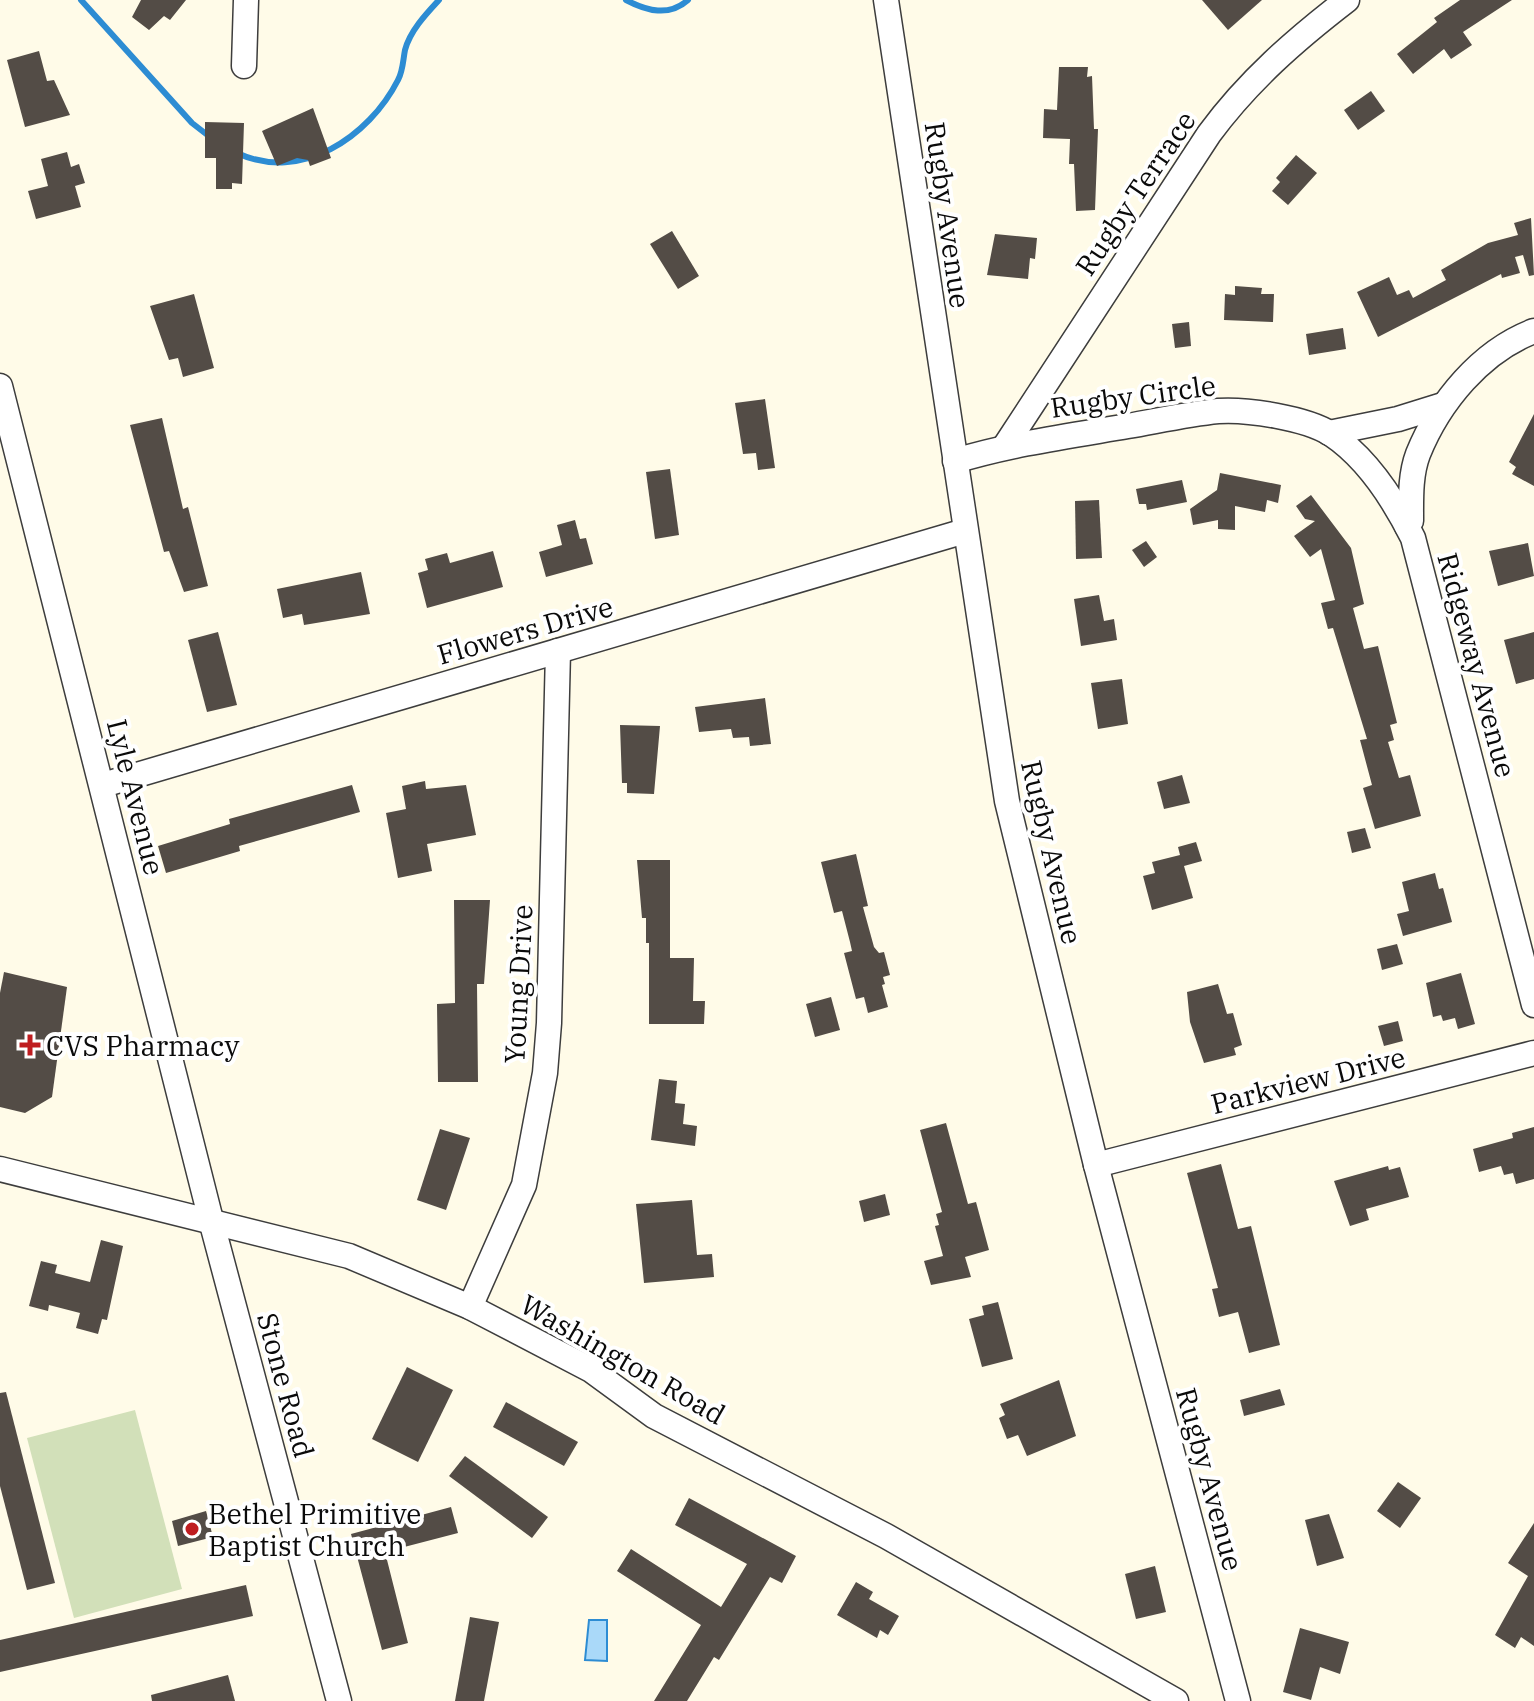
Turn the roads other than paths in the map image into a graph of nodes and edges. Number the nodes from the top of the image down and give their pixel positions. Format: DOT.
graph roads {
  1 [pos="246,0"];
  2 [pos="886,0"];
  3 [pos="1347,0"];
  4 [pos="244,66"];
  5 [pos="1534,331"];
  6 [pos="0,386"];
  7 [pos="1443,405"];
  8 [pos="1329,433"];
  9 [pos="1005,446"];
  10 [pos="955,461"];
  11 [pos="1407,526"];
  12 [pos="965,531"];
  13 [pos="558,651"];
  14 [pos="103,785"];
  15 [pos="1534,1005"];
  16 [pos="1534,1053"];
  17 [pos="1096,1165"];
  18 [pos="0,1169"];
  19 [pos="212,1224"];
  20 [pos="470,1307"];
  21 [pos="339,1701"];
  22 [pos="1176,1701"];
  23 [pos="1238,1701"];
  1 -- 4 [label="street"];
  2 -- 10 [label="street, Rugby Avenue"];
  3 -- 9 [label="street, Rugby Terrace"];
  5 -- 7 [label="street"];
  6 -- 14 [label="street, Lyle Avenue"];
  7 -- 8 [label="street"];
  7 -- 11 [label="street"];
  8 -- 9 [label="street, Rugby Circle"];
  8 -- 11 [label="street, Rugby Circle"];
  9 -- 10 [label="street, Rugby Circle"];
  10 -- 12 [label="street, Rugby Avenue"];
  11 -- 15 [label="street, Ridgeway Avenue"];
  12 -- 13 [label="street, Flowers Drive"];
  12 -- 17 [label="street, Rugby Avenue"];
  13 -- 14 [label="street, Flowers Drive"];
  13 -- 20 [label="street, Young Drive"];
  14 -- 19 [label="street, Lyle Avenue"];
  16 -- 17 [label="street, Parkview Drive"];
  17 -- 23 [label="street, Rugby Avenue"];
  18 -- 19 [label="street, Washington Road"];
  19 -- 20 [label="street, Washington Road"];
  19 -- 21 [label="street, Stone Road"];
  20 -- 22 [label="street, Washington Road"];
}
